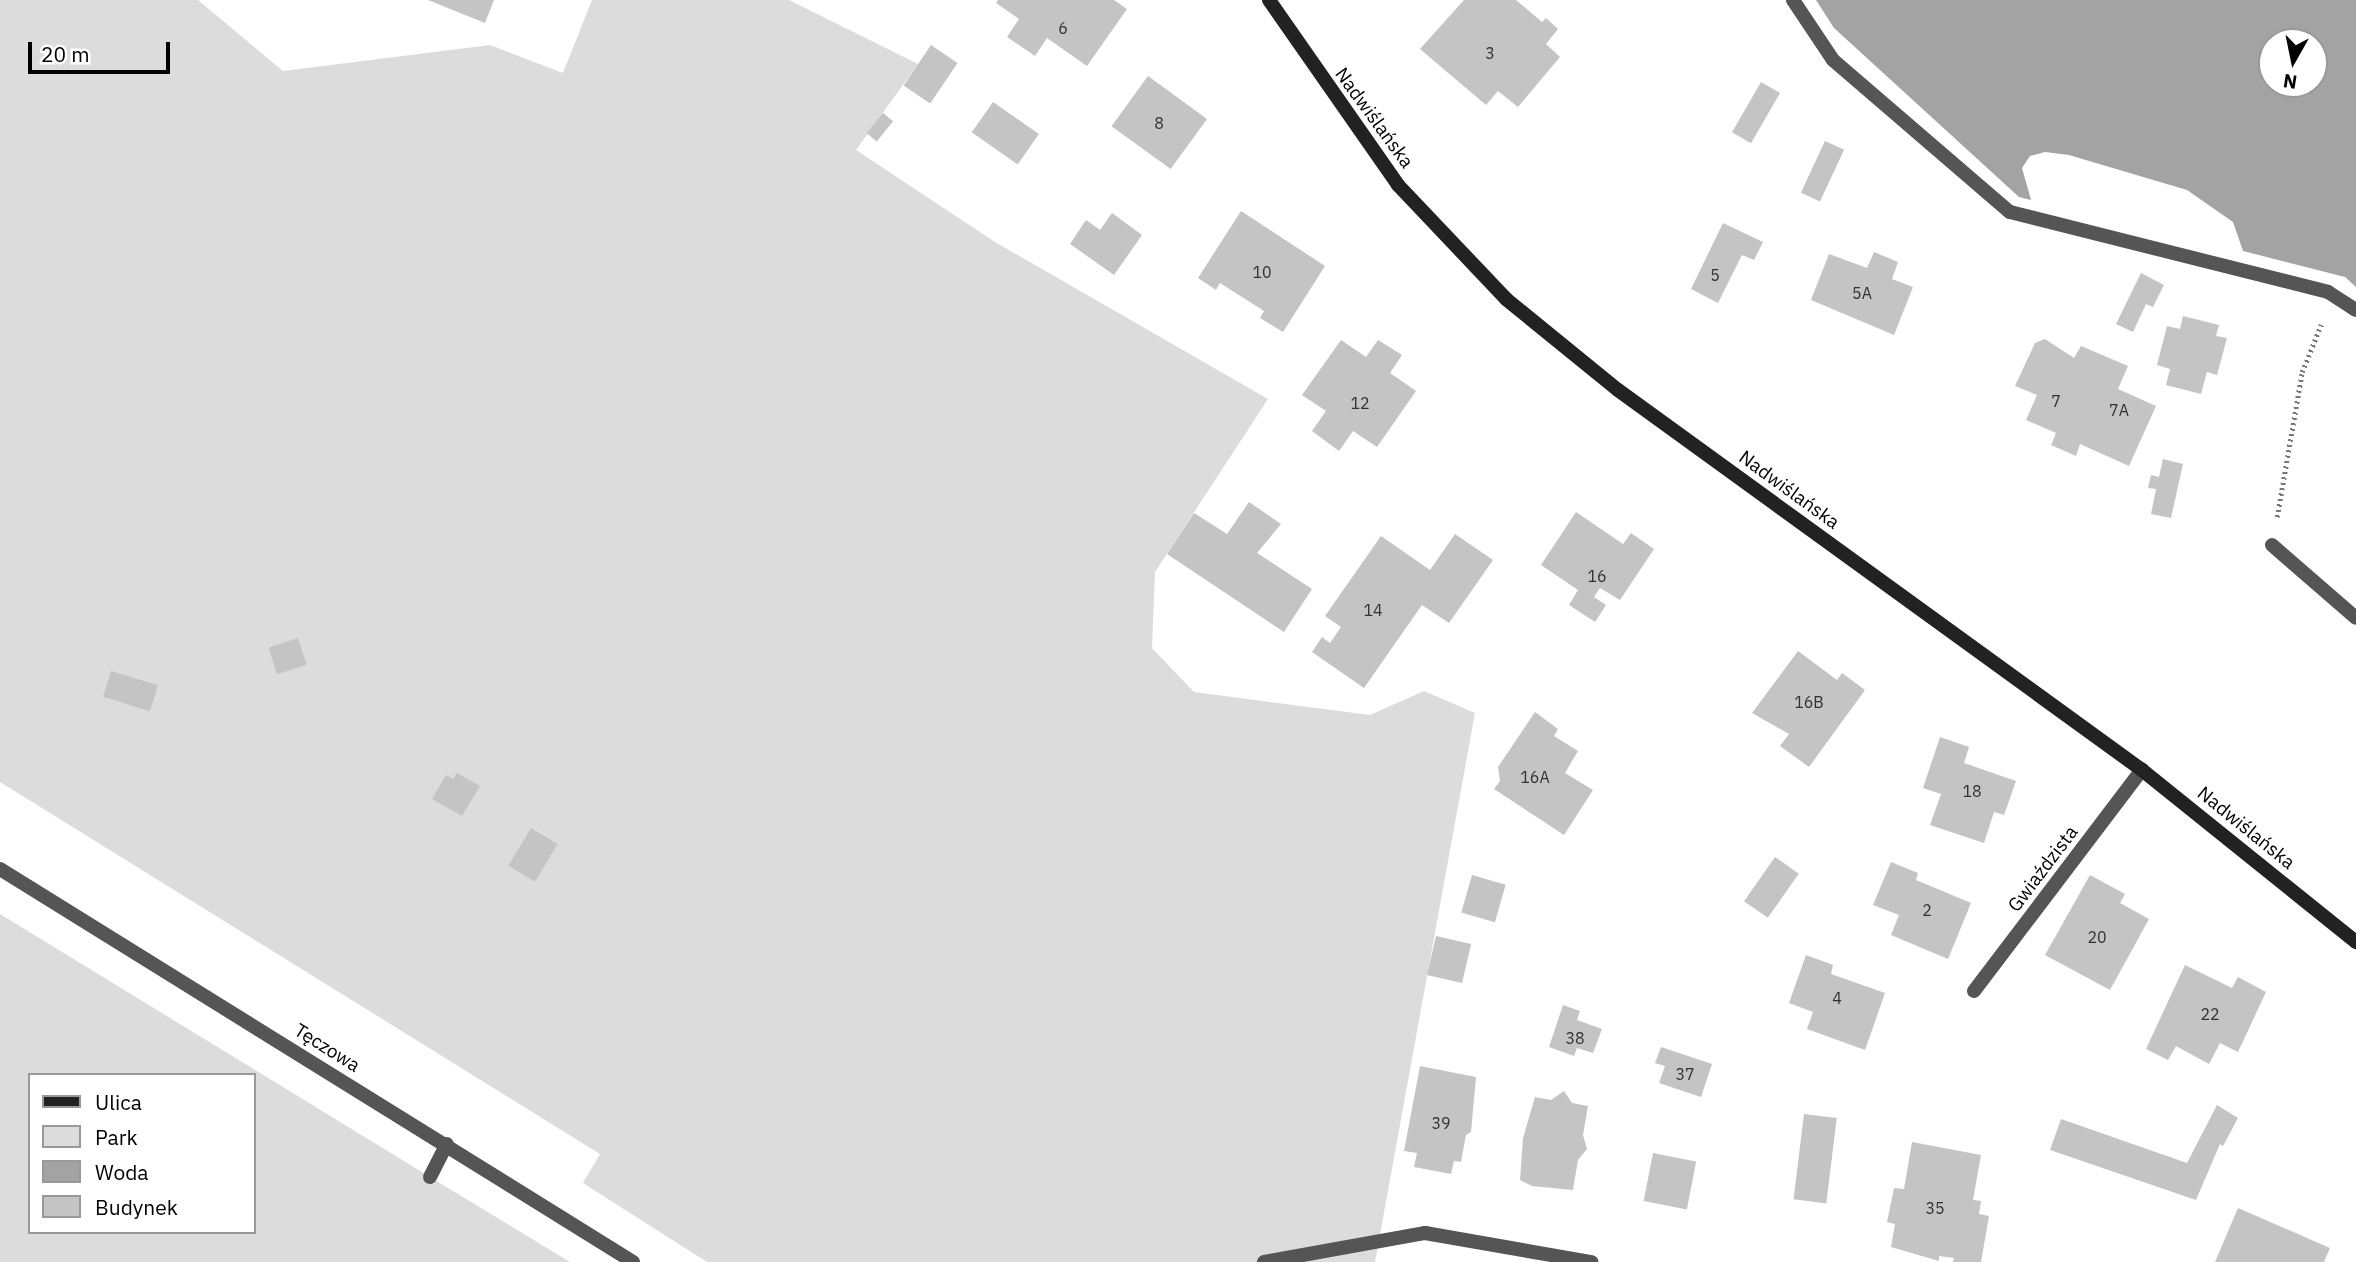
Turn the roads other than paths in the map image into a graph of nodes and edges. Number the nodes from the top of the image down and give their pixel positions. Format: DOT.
graph roads {
  1 [pos="1269,0"];
  2 [pos="1793,0"];
  3 [pos="2356,310"];
  4 [pos="2272,545"];
  5 [pos="2356,618"];
  6 [pos="2143,770"];
  7 [pos="0,869"];
  8 [pos="2356,942"];
  9 [pos="1973,991"];
  10 [pos="447,1144"];
  11 [pos="430,1177"];
  12 [pos="633,1262"];
  13 [pos="1264,1262"];
  14 [pos="1591,1262"];
  1 -- 6 [label="street, Nadwiślańska"];
  2 -- 3 [label="street"];
  4 -- 5 [label="street"];
  6 -- 8 [label="street, Nadwiślańska"];
  6 -- 9 [label="street, Gwiaździsta"];
  7 -- 10 [label="street, Tęczowa"];
  10 -- 11 [label="street"];
  10 -- 12 [label="street, Tęczowa"];
  13 -- 14 [label="street"];
}
